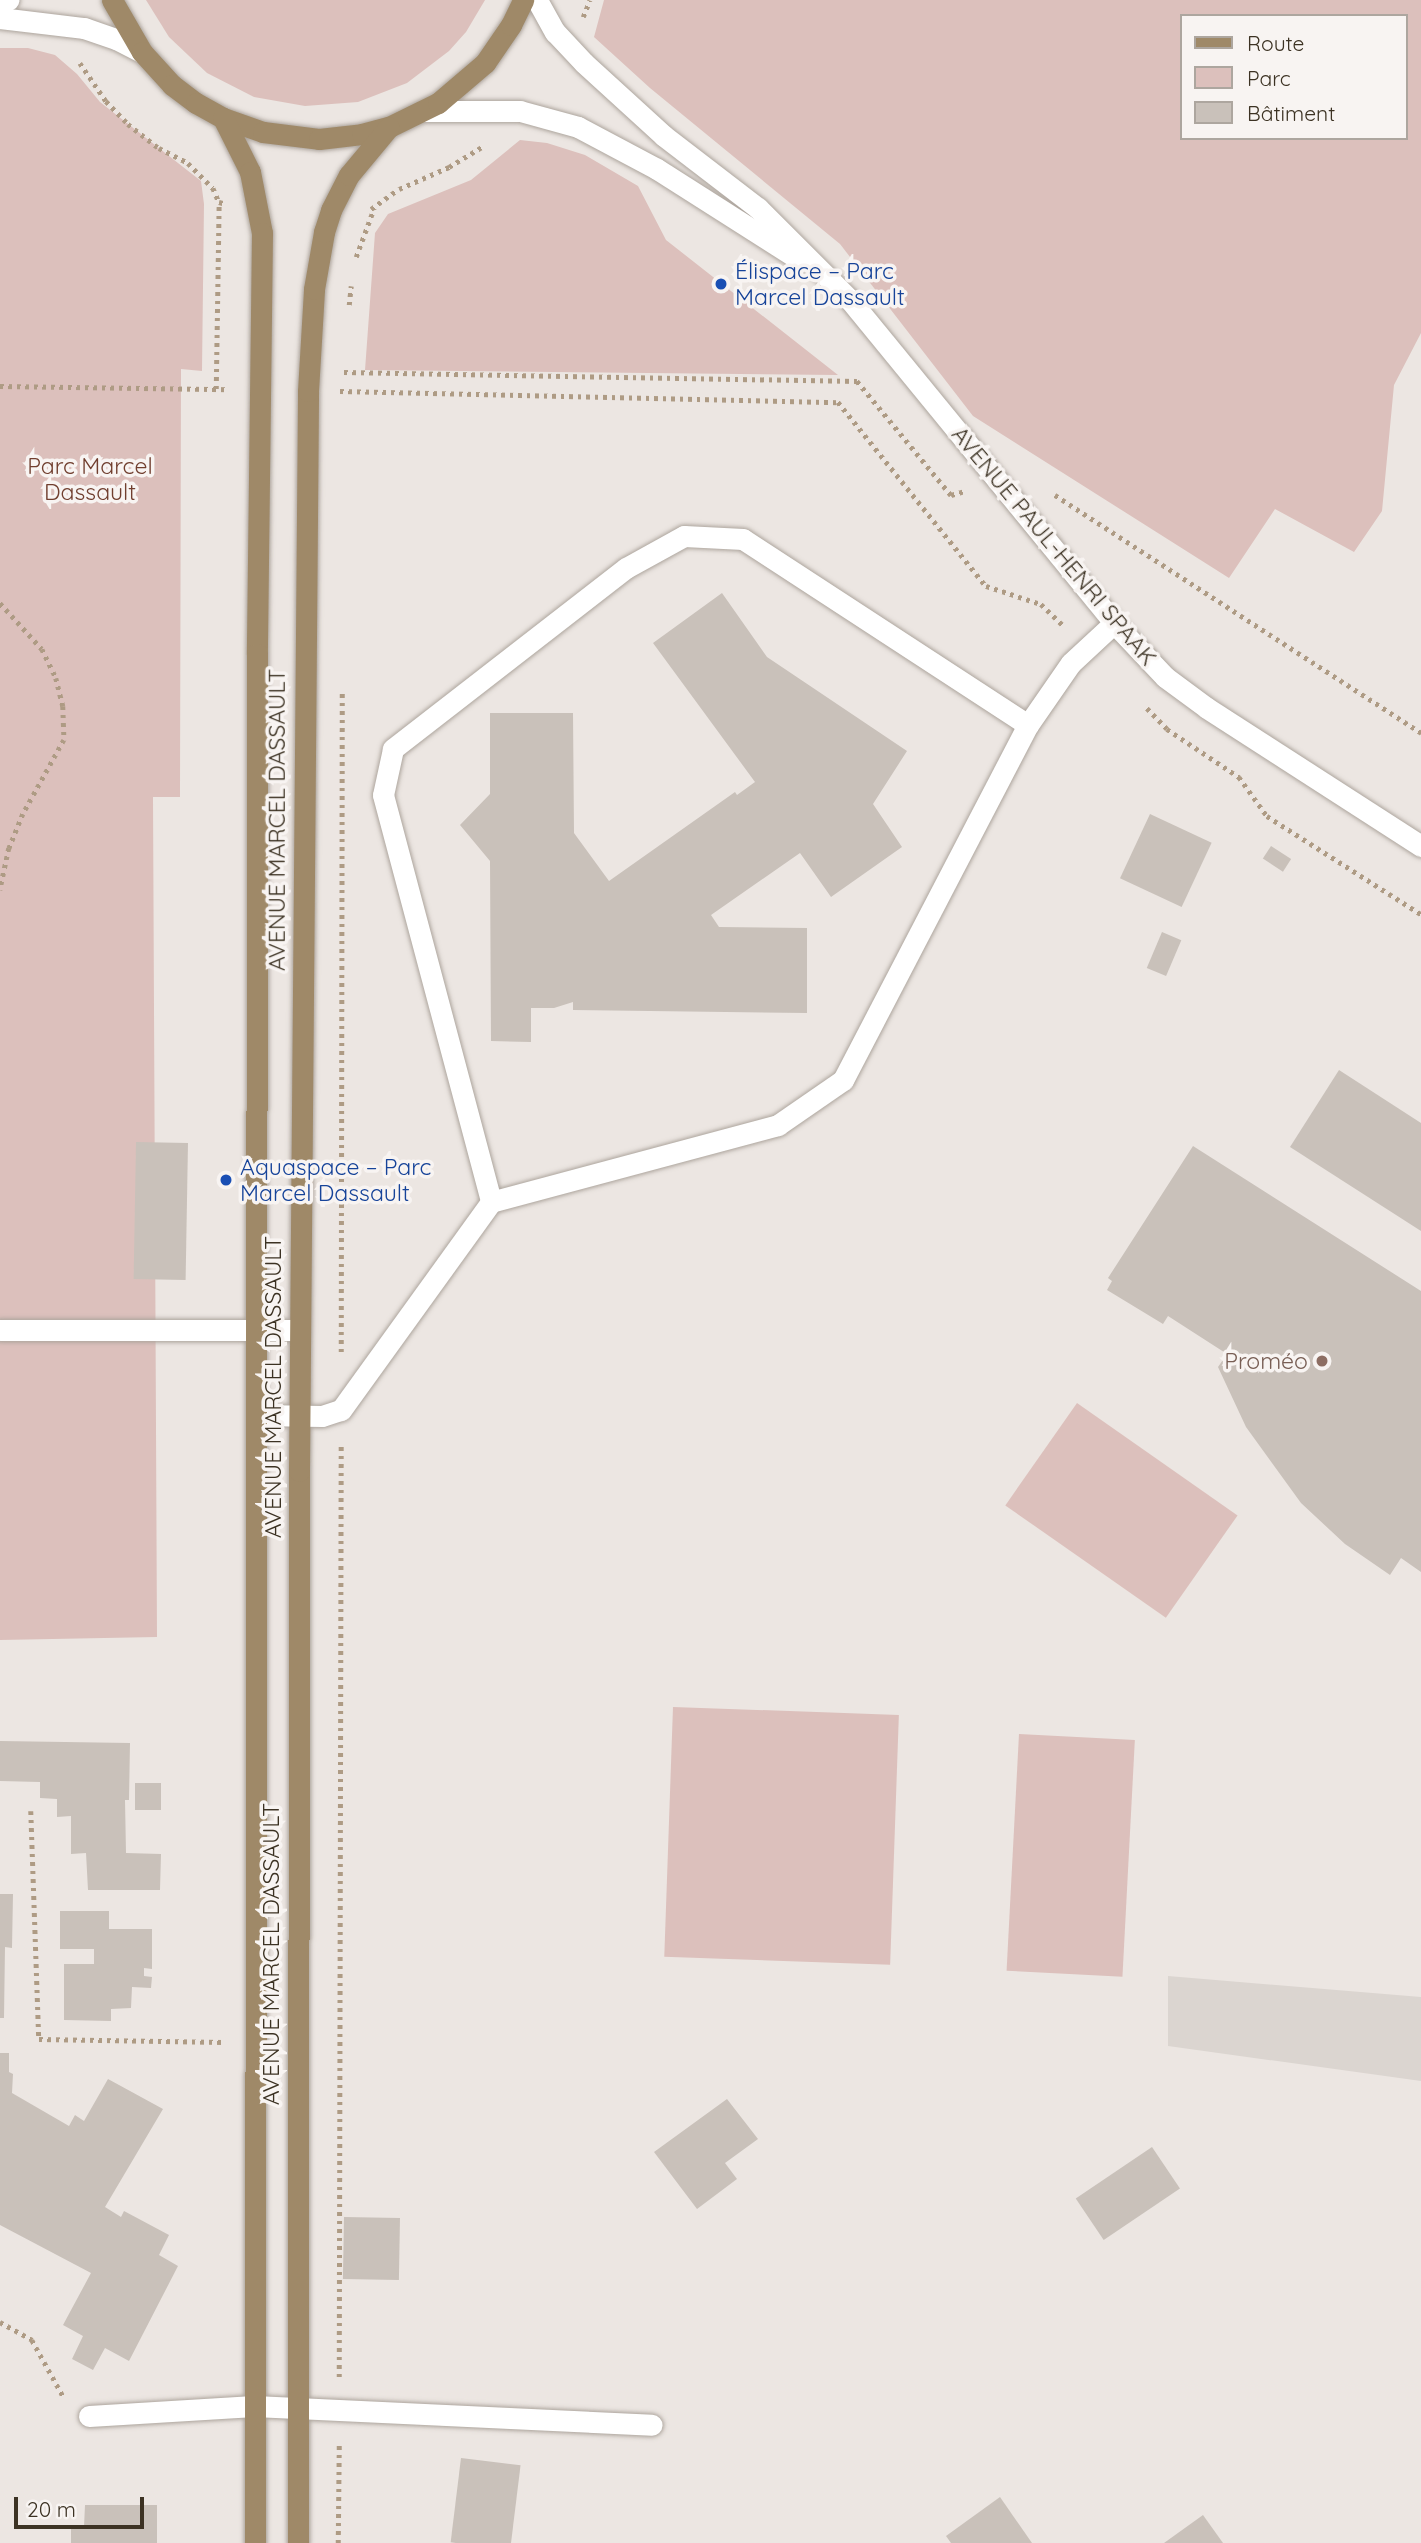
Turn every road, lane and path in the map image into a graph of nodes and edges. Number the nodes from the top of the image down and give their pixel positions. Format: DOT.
graph roads {
  1 [pos="8,0"];
  2 [pos="112,0"];
  3 [pos="523,0"];
  4 [pos="537,0"];
  5 [pos="0,3"];
  6 [pos="0,18"];
  7 [pos="142,52"];
  8 [pos="425,111"];
  9 [pos="223,117"];
  10 [pos="389,127"];
  11 [pos="219,202"];
  12 [pos="827,276"];
  13 [pos="344,372"];
  14 [pos="0,386"];
  15 [pos="216,389"];
  16 [pos="259,391"];
  17 [pos="308,391"];
  18 [pos="999,483"];
  19 [pos="1050,492"];
  20 [pos="0,603"];
  21 [pos="1114,623"];
  22 [pos="1087,647"];
  23 [pos="1140,702"];
  24 [pos="1028,725"];
  25 [pos="1421,733"];
  26 [pos="1421,846"];
  27 [pos="0,890"];
  28 [pos="1421,914"];
  29 [pos="491,1202"];
  30 [pos="0,1330"];
  31 [pos="256,1330"];
  32 [pos="300,1330"];
  33 [pos="256,1415"];
  34 [pos="299,1415"];
  35 [pos="31,1811"];
  36 [pos="257,2043"];
  37 [pos="0,2322"];
  38 [pos="254,2406"];
  39 [pos="298,2408"];
  40 [pos="89,2416"];
  41 [pos="652,2425"];
  42 [pos="254,2543"];
  43 [pos="298,2543"];
  1 -- 5 [label="street"];
  2 -- 7 [label="main road"];
  3 -- 8 [label="main road"];
  4 -- 12 [label="street, AVENUE PAUL-HENRI SPAAK"];
  6 -- 7 [label="street"];
  7 -- 9 [label="main road"];
  8 -- 10 [label="main road"];
  8 -- 12 [label="street, AVENUE PAUL-HENRI SPAAK"];
  9 -- 10 [label="main road"];
  9 -- 16 [label="main road, AVENUE MARCEL DASSAULT"];
  10 -- 17 [label="main road, AVENUE MARCEL DASSAULT"];
  11 -- 15 [label="path"];
  12 -- 18 [label="street, AVENUE PAUL-HENRI SPAAK"];
  13 -- 18 [label="path"];
  14 -- 15 [label="path"];
  15 -- 16 [label="path"];
  16 -- 31 [label="main road, AVENUE MARCEL DASSAULT"];
  17 -- 22 [label="path"];
  17 -- 32 [label="main road, AVENUE MARCEL DASSAULT"];
  18 -- 21 [label="street, AVENUE PAUL-HENRI SPAAK"];
  19 -- 25 [label="path"];
  20 -- 27 [label="path"];
  21 -- 22 [label="street"];
  21 -- 26 [label="street, AVENUE PAUL-HENRI SPAAK"];
  22 -- 24 [label="street"];
  23 -- 28 [label="path"];
  24 -- 29 [label="street"];
  24 -- 29 [label="street"];
  29 -- 34 [label="street"];
  30 -- 31 [label="street"];
  31 -- 32 [label="street"];
  31 -- 33 [label="main road, AVENUE MARCEL DASSAULT"];
  32 -- 34 [label="main road, AVENUE MARCEL DASSAULT"];
  33 -- 34 [label="street"];
  33 -- 36 [label="main road, AVENUE MARCEL DASSAULT"];
  34 -- 39 [label="main road, AVENUE MARCEL DASSAULT"];
  35 -- 36 [label="path"];
  36 -- 38 [label="main road, AVENUE MARCEL DASSAULT"];
  37 -- 40 [label="path"];
  38 -- 39 [label="street"];
  38 -- 40 [label="street"];
  38 -- 42 [label="main road, AVENUE MARCEL DASSAULT"];
  39 -- 41 [label="street"];
  39 -- 43 [label="main road, AVENUE MARCEL DASSAULT"];
}
